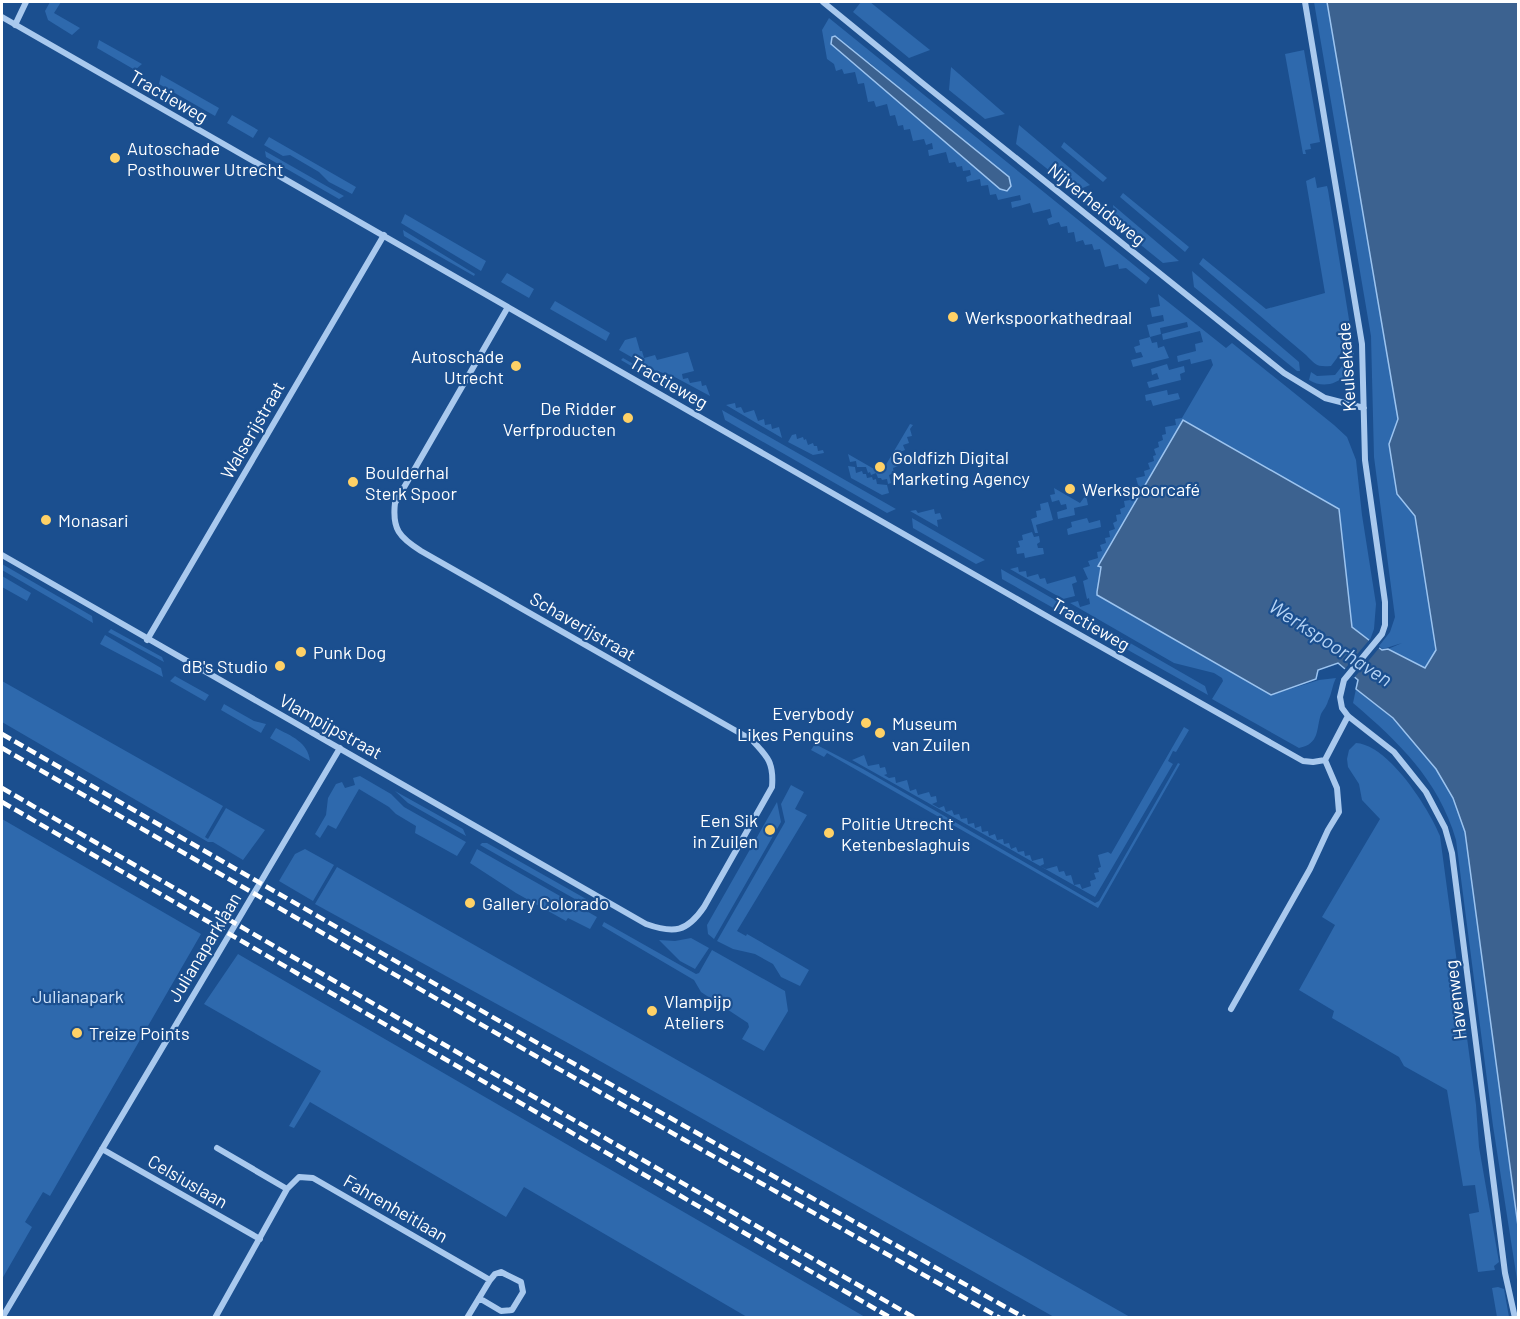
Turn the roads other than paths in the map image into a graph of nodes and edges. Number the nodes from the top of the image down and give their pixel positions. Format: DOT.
graph roads {
  1 [pos="26,2"];
  2 [pos="823,2"];
  3 [pos="1305,2"];
  4 [pos="2,17"];
  5 [pos="15,25"];
  6 [pos="384,235"];
  7 [pos="508,307"];
  8 [pos="1364,408"];
  9 [pos="2,555"];
  10 [pos="147,640"];
  11 [pos="1348,716"];
  12 [pos="340,748"];
  13 [pos="1325,760"];
  14 [pos="646,924"];
  15 [pos="1231,1009"];
  16 [pos="217,1148"];
  17 [pos="102,1149"];
  18 [pos="287,1189"];
  19 [pos="260,1239"];
  20 [pos="490,1280"];
  21 [pos="479,1298"];
  22 [pos="217,1315"];
  23 [pos="2,1317"];
  24 [pos="225,1317"];
  25 [pos="467,1317"];
  26 [pos="1515,1317"];
  1 -- 5 [label="street"];
  2 -- 8 [label="street, Nijverheidsweg"];
  3 -- 8 [label="street, Keulsekade"];
  4 -- 5 [label="street, Tractieweg"];
  5 -- 6 [label="street, Tractieweg"];
  6 -- 7 [label="street, Tractieweg"];
  6 -- 10 [label="street, Walserijstraat"];
  7 -- 13 [label="street, Tractieweg"];
  7 -- 14 [label="street, Schaverijstraat"];
  8 -- 11 [label="street, Keulsekade"];
  9 -- 10 [label="street, Vlampijpstraat"];
  10 -- 12 [label="street, Vlampijpstraat"];
  11 -- 13 [label="street"];
  11 -- 26 [label="street, Havenweg"];
  12 -- 14 [label="street, Vlampijpstraat"];
  12 -- 17 [label="street, Julianaparklaan"];
  13 -- 15 [label="street"];
  16 -- 18 [label="street"];
  17 -- 19 [label="street, Celsiuslaan"];
  17 -- 23 [label="street, Julianaparklaan"];
  18 -- 19 [label="street"];
  18 -- 20 [label="street, Fahrenheitlaan"];
  19 -- 22 [label="street"];
  20 -- 21 [label="street"];
  20 -- 21 [label="street"];
  21 -- 25 [label="street"];
  22 -- 24 [label="street"];
}
